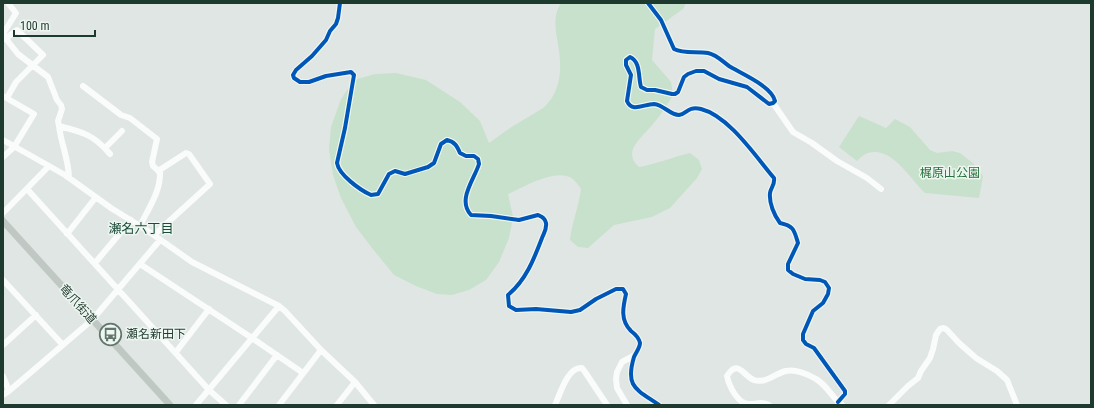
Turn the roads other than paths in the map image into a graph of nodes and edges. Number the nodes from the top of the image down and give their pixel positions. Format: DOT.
graph roads {
  1 [pos="8,3"];
  2 [pos="340,3"];
  3 [pos="648,3"];
  4 [pos="4,36"];
  5 [pos="32,65"];
  6 [pos="83,86"];
  7 [pos="5,97"];
  8 [pos="773,104"];
  9 [pos="59,126"];
  10 [pos="122,131"];
  11 [pos="3,140"];
  12 [pos="14,147"];
  13 [pos="105,148"];
  14 [pos="110,154"];
  15 [pos="3,157"];
  16 [pos="49,166"];
  17 [pos="158,171"];
  18 [pos="69,178"];
  19 [pos="27,189"];
  20 [pos="881,189"];
  21 [pos="96,197"];
  22 [pos="3,213"];
  23 [pos="131,220"];
  24 [pos="3,221"];
  25 [pos="140,226"];
  26 [pos="67,234"];
  27 [pos="154,235"];
  28 [pos="160,240"];
  29 [pos="95,263"];
  30 [pos="140,264"];
  31 [pos="3,280"];
  32 [pos="119,289"];
  33 [pos="279,306"];
  34 [pos="209,309"];
  35 [pos="36,315"];
  36 [pos="92,320"];
  37 [pos="252,338"];
  38 [pos="62,344"];
  39 [pos="3,345"];
  40 [pos="321,350"];
  41 [pos="176,352"];
  42 [pos="635,354"];
  43 [pos="278,355"];
  44 [pos="303,373"];
  45 [pos="3,376"];
  46 [pos="355,382"];
  47 [pos="209,390"];
  48 [pos="9,391"];
  49 [pos="3,395"];
  50 [pos="840,404"];
  51 [pos="170,405"];
  52 [pos="196,405"];
  53 [pos="226,405"];
  54 [pos="239,405"];
  55 [pos="279,405"];
  56 [pos="337,405"];
  57 [pos="374,405"];
  58 [pos="555,405"];
  59 [pos="606,405"];
  60 [pos="627,405"];
  61 [pos="659,405"];
  62 [pos="769,405"];
  63 [pos="889,405"];
  64 [pos="1018,405"];
  1 -- 4 [label="street"];
  2 -- 42 [label="street"];
  3 -- 8 [label="street"];
  4 -- 5 [label="street"];
  4 -- 5 [label="street"];
  5 -- 7 [label="street"];
  5 -- 9 [label="street"];
  6 -- 17 [label="street"];
  7 -- 12 [label="street"];
  8 -- 20 [label="street"];
  8 -- 50 [label="street"];
  9 -- 13 [label="street"];
  9 -- 18 [label="street"];
  10 -- 13 [label="street"];
  11 -- 12 [label="street"];
  12 -- 15 [label="street"];
  12 -- 16 [label="street"];
  13 -- 14 [label="street"];
  16 -- 18 [label="street"];
  16 -- 19 [label="street"];
  17 -- 25 [label="street"];
  17 -- 27 [label="street"];
  18 -- 21 [label="street"];
  19 -- 22 [label="street"];
  19 -- 26 [label="street"];
  21 -- 23 [label="street"];
  21 -- 26 [label="street"];
  23 -- 25 [label="street"];
  23 -- 29 [label="street"];
  24 -- 36 [label="main road, 竜爪街道"];
  25 -- 27 [label="street"];
  26 -- 29 [label="street"];
  27 -- 28 [label="street"];
  28 -- 30 [label="street"];
  28 -- 33 [label="street"];
  29 -- 32 [label="street"];
  30 -- 32 [label="street"];
  30 -- 34 [label="street"];
  31 -- 35 [label="street"];
  32 -- 36 [label="street"];
  32 -- 41 [label="street"];
  33 -- 37 [label="street"];
  33 -- 40 [label="street"];
  34 -- 37 [label="street"];
  34 -- 41 [label="street"];
  35 -- 38 [label="street"];
  35 -- 39 [label="street"];
  36 -- 38 [label="street"];
  36 -- 51 [label="main road, 竜爪街道"];
  37 -- 43 [label="street"];
  37 -- 47 [label="street"];
  38 -- 48 [label="street"];
  40 -- 44 [label="street"];
  40 -- 46 [label="street"];
  41 -- 47 [label="street"];
  42 -- 60 [label="street"];
  42 -- 61 [label="street"];
  43 -- 44 [label="street"];
  43 -- 54 [label="street"];
  44 -- 55 [label="street"];
  45 -- 48 [label="street"];
  46 -- 56 [label="street"];
  46 -- 57 [label="street"];
  47 -- 52 [label="street"];
  47 -- 53 [label="street"];
  48 -- 49 [label="street"];
  50 -- 62 [label="street"];
  58 -- 59 [label="street"];
  63 -- 64 [label="street"];
}
